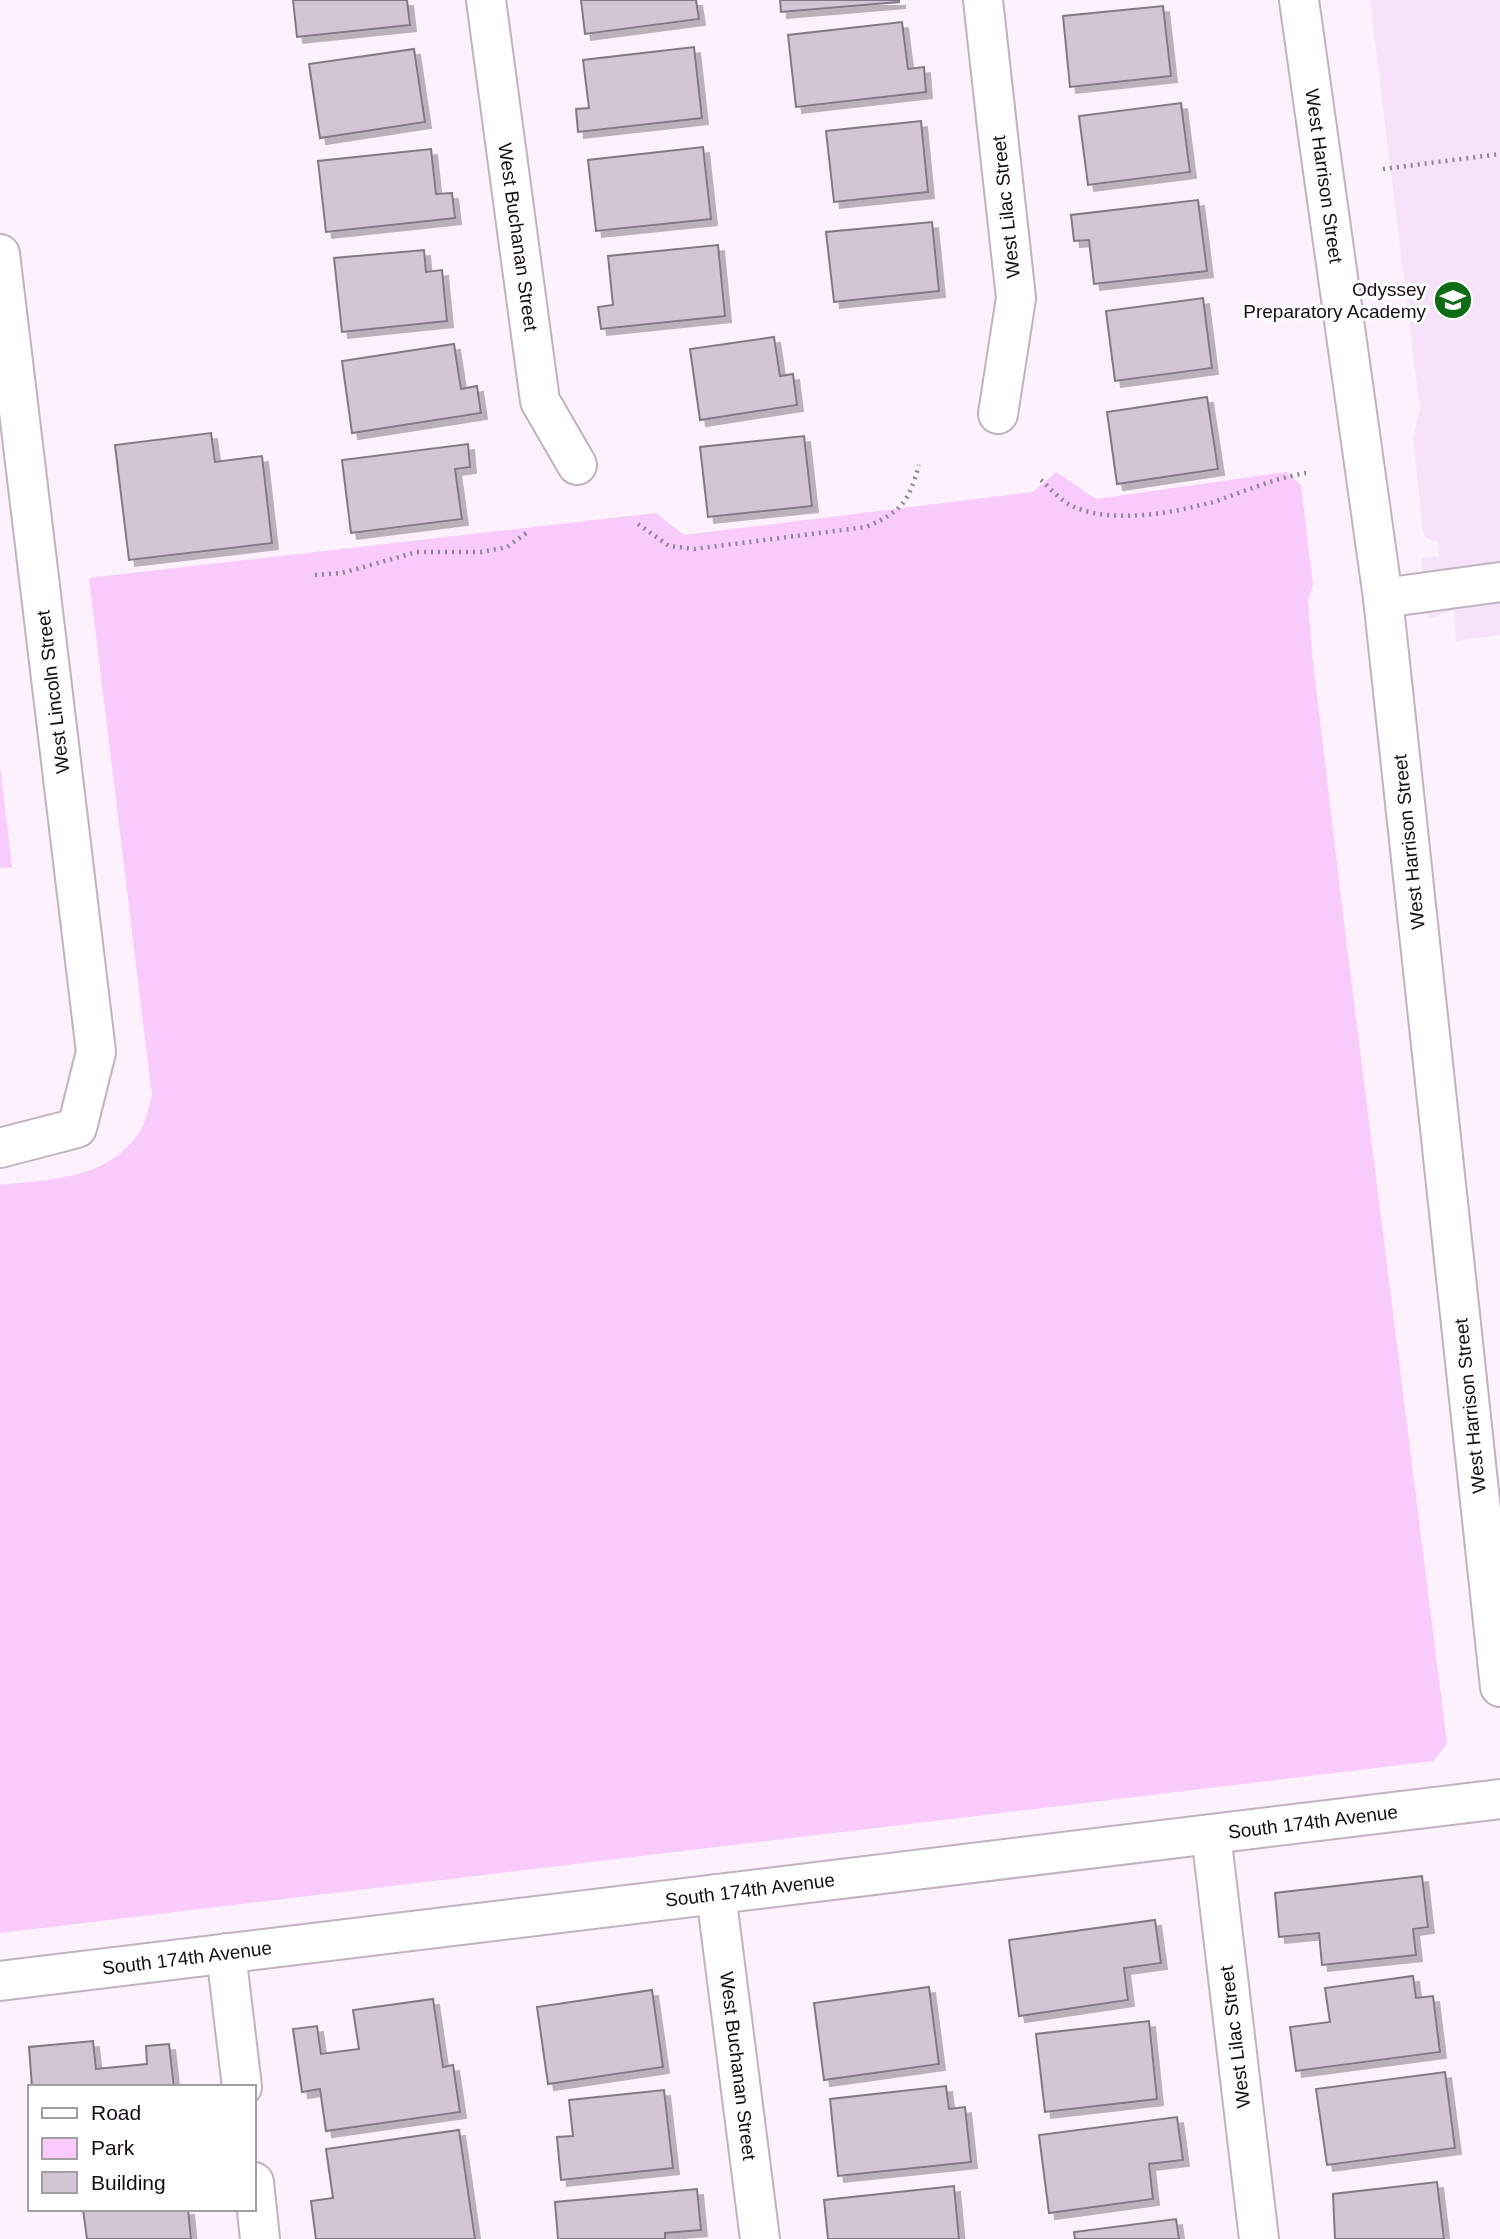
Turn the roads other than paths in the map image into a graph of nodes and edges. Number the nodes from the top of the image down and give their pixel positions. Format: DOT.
graph roads {
  1 [pos="486,0"];
  2 [pos="983,0"];
  3 [pos="1299,0"];
  4 [pos="0,254"];
  5 [pos="998,414"];
  6 [pos="578,465"];
  7 [pos="1500,582"];
  8 [pos="1383,598"];
  9 [pos="0,1148"];
  10 [pos="1500,1687"];
  11 [pos="1500,1799"];
  12 [pos="1211,1834"];
  13 [pos="716,1894"];
  14 [pos="226,1953"];
  15 [pos="0,1981"];
  16 [pos="242,2085"];
  17 [pos="256,2201"];
  18 [pos="260,2239"];
  19 [pos="760,2239"];
  20 [pos="1259,2239"];
  1 -- 6 [label="street, West Buchanan Street"];
  2 -- 5 [label="street, West Lilac Street"];
  3 -- 8 [label="street, West Harrison Street"];
  4 -- 9 [label="street, West Lincoln Street"];
  7 -- 8 [label="street"];
  8 -- 10 [label="street, West Harrison Street"];
  11 -- 12 [label="street, South 174th Avenue"];
  12 -- 13 [label="street, South 174th Avenue"];
  12 -- 20 [label="street, West Lilac Street"];
  13 -- 14 [label="street, South 174th Avenue"];
  13 -- 19 [label="street, West Buchanan Street"];
  14 -- 15 [label="street, South 174th Avenue"];
  14 -- 16 [label="street"];
  17 -- 18 [label="street"];
}
